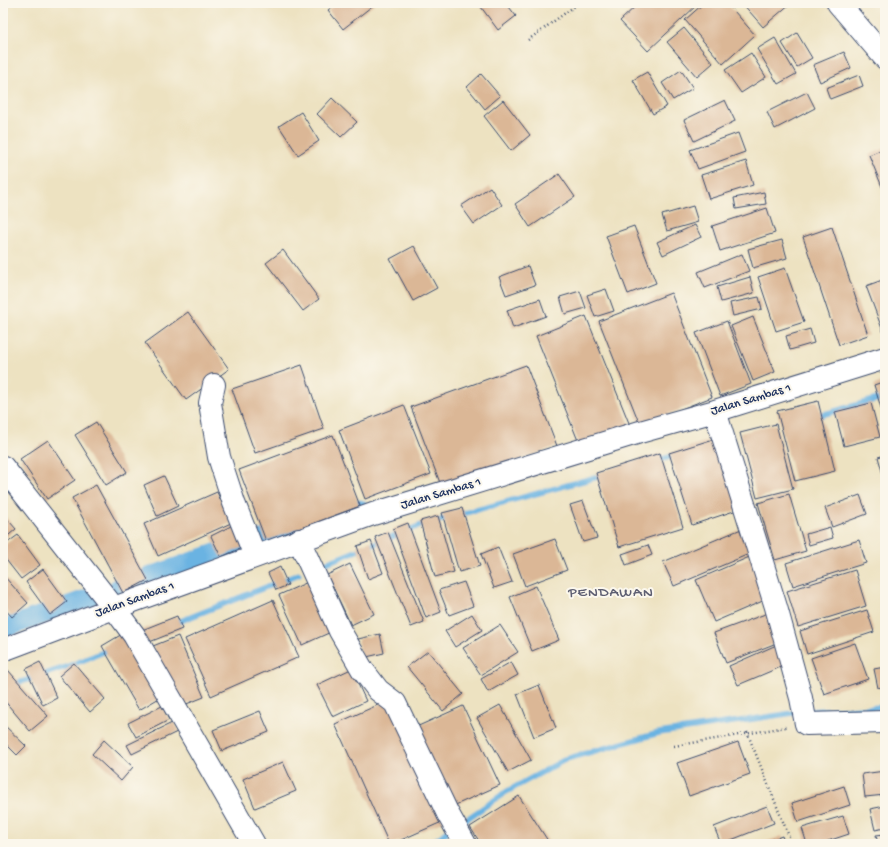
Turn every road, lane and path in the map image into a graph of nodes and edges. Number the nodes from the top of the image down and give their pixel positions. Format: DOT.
graph roads {
  1 [pos="579,3"];
  2 [pos="838,3"];
  3 [pos="528,40"];
  4 [pos="885,58"];
  5 [pos="885,358"];
  6 [pos="214,385"];
  7 [pos="715,411"];
  8 [pos="3,467"];
  9 [pos="299,540"];
  10 [pos="255,556"];
  11 [pos="114,608"];
  12 [pos="3,650"];
  13 [pos="804,713"];
  14 [pos="885,722"];
  15 [pos="747,732"];
  16 [pos="674,746"];
  17 [pos="463,840"];
  18 [pos="254,844"];
  19 [pos="792,844"];
  1 -- 3 [label="path"];
  2 -- 4 [label="street"];
  5 -- 7 [label="street, Jalan Sambas 1"];
  6 -- 10 [label="street"];
  7 -- 9 [label="street, Jalan Sambas 1"];
  7 -- 13 [label="street"];
  8 -- 11 [label="street"];
  9 -- 10 [label="street, Jalan Sambas 1"];
  9 -- 17 [label="street"];
  10 -- 11 [label="street, Jalan Sambas 1"];
  11 -- 12 [label="street, Jalan Sambas 1"];
  11 -- 18 [label="street"];
  13 -- 14 [label="street"];
  13 -- 15 [label="path"];
  15 -- 16 [label="path"];
  15 -- 19 [label="path"];
}
